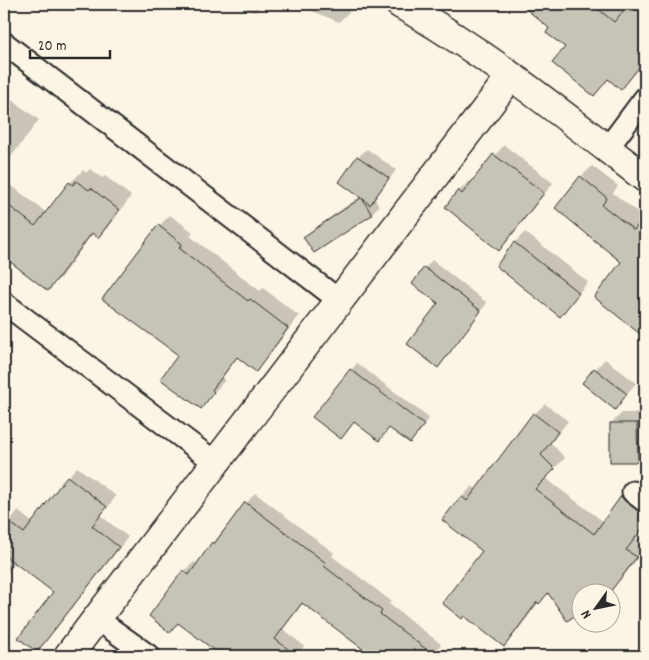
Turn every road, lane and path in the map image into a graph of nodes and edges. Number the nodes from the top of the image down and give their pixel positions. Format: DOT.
graph roads {
  1 [pos="400,4"];
  2 [pos="4,43"];
  3 [pos="511,76"];
  4 [pos="645,98"];
  5 [pos="607,149"];
  6 [pos="645,178"];
  7 [pos="340,301"];
  8 [pos="5,307"];
  9 [pos="216,463"];
  10 [pos="97,619"];
  11 [pos="68,656"];
  12 [pos="149,656"];
  1 -- 3 [label="street"];
  2 -- 7 [label="street"];
  3 -- 5 [label="street"];
  3 -- 7 [label="street"];
  4 -- 5 [label="street"];
  5 -- 6 [label="street"];
  7 -- 9 [label="street"];
  8 -- 9 [label="street"];
  9 -- 10 [label="street"];
  10 -- 11 [label="street"];
  10 -- 12 [label="street"];
}
